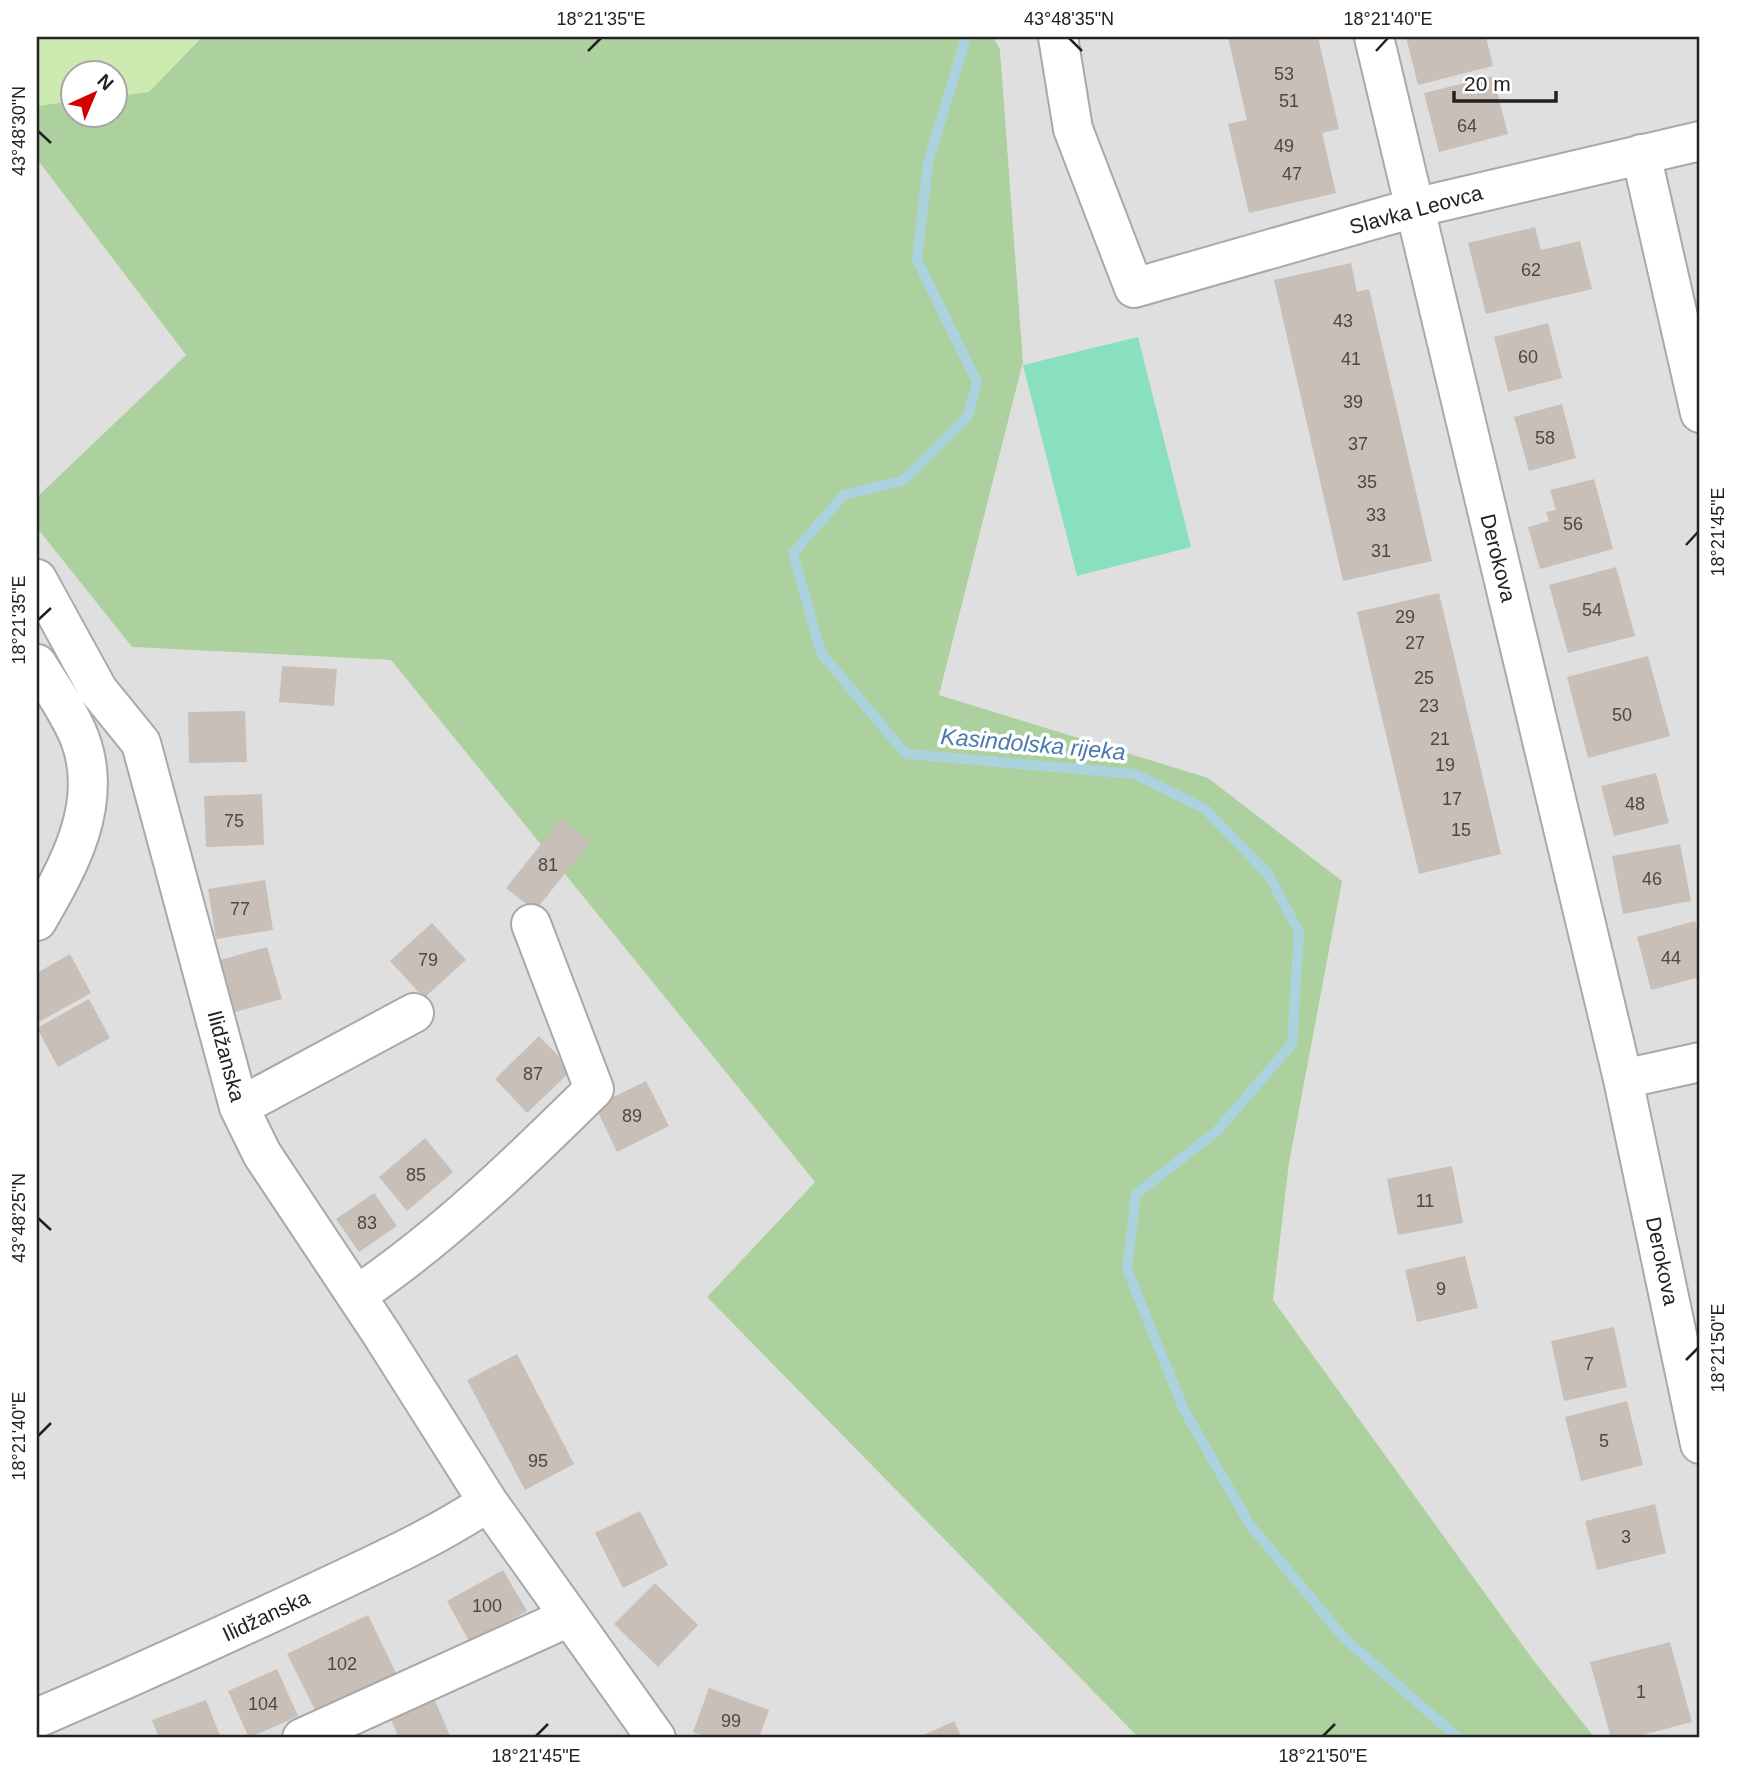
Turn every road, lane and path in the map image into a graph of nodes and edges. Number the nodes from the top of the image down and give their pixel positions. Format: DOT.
graph roads {
  1 [pos="1058,37"];
  2 [pos="1374,37"];
  3 [pos="1700,141"];
  4 [pos="1641,154"];
  5 [pos="1414,208"];
  6 [pos="1700,413"];
  7 [pos="37,579"];
  8 [pos="37,664"];
  9 [pos="37,921"];
  10 [pos="531,924"];
  11 [pos="414,1013"];
  12 [pos="1700,1062"];
  13 [pos="1623,1079"];
  14 [pos="239,1107"];
  15 [pos="357,1295"];
  16 [pos="1700,1444"];
  17 [pos="488,1502"];
  18 [pos="569,1617"];
  19 [pos="37,1718"];
  20 [pos="302,1738"];
  21 [pos="656,1738"];
  1 -- 5 [label="street, Slavka Leovca"];
  2 -- 5 [label="street, Derokova"];
  3 -- 4 [label="street, Slavka Leovca"];
  4 -- 5 [label="street, Slavka Leovca"];
  4 -- 6 [label="street"];
  5 -- 13 [label="street, Derokova"];
  7 -- 14 [label="street, Ilidžanska"];
  8 -- 9 [label="street"];
  10 -- 15 [label="street"];
  11 -- 14 [label="street"];
  12 -- 13 [label="street"];
  13 -- 16 [label="street, Derokova"];
  14 -- 15 [label="street, Ilidžanska"];
  15 -- 17 [label="street, Ilidžanska"];
  17 -- 18 [label="street, Ilidžanska"];
  17 -- 19 [label="street, Ilidžanska"];
  18 -- 20 [label="street"];
  18 -- 21 [label="street, Ilidžanska"];
}
